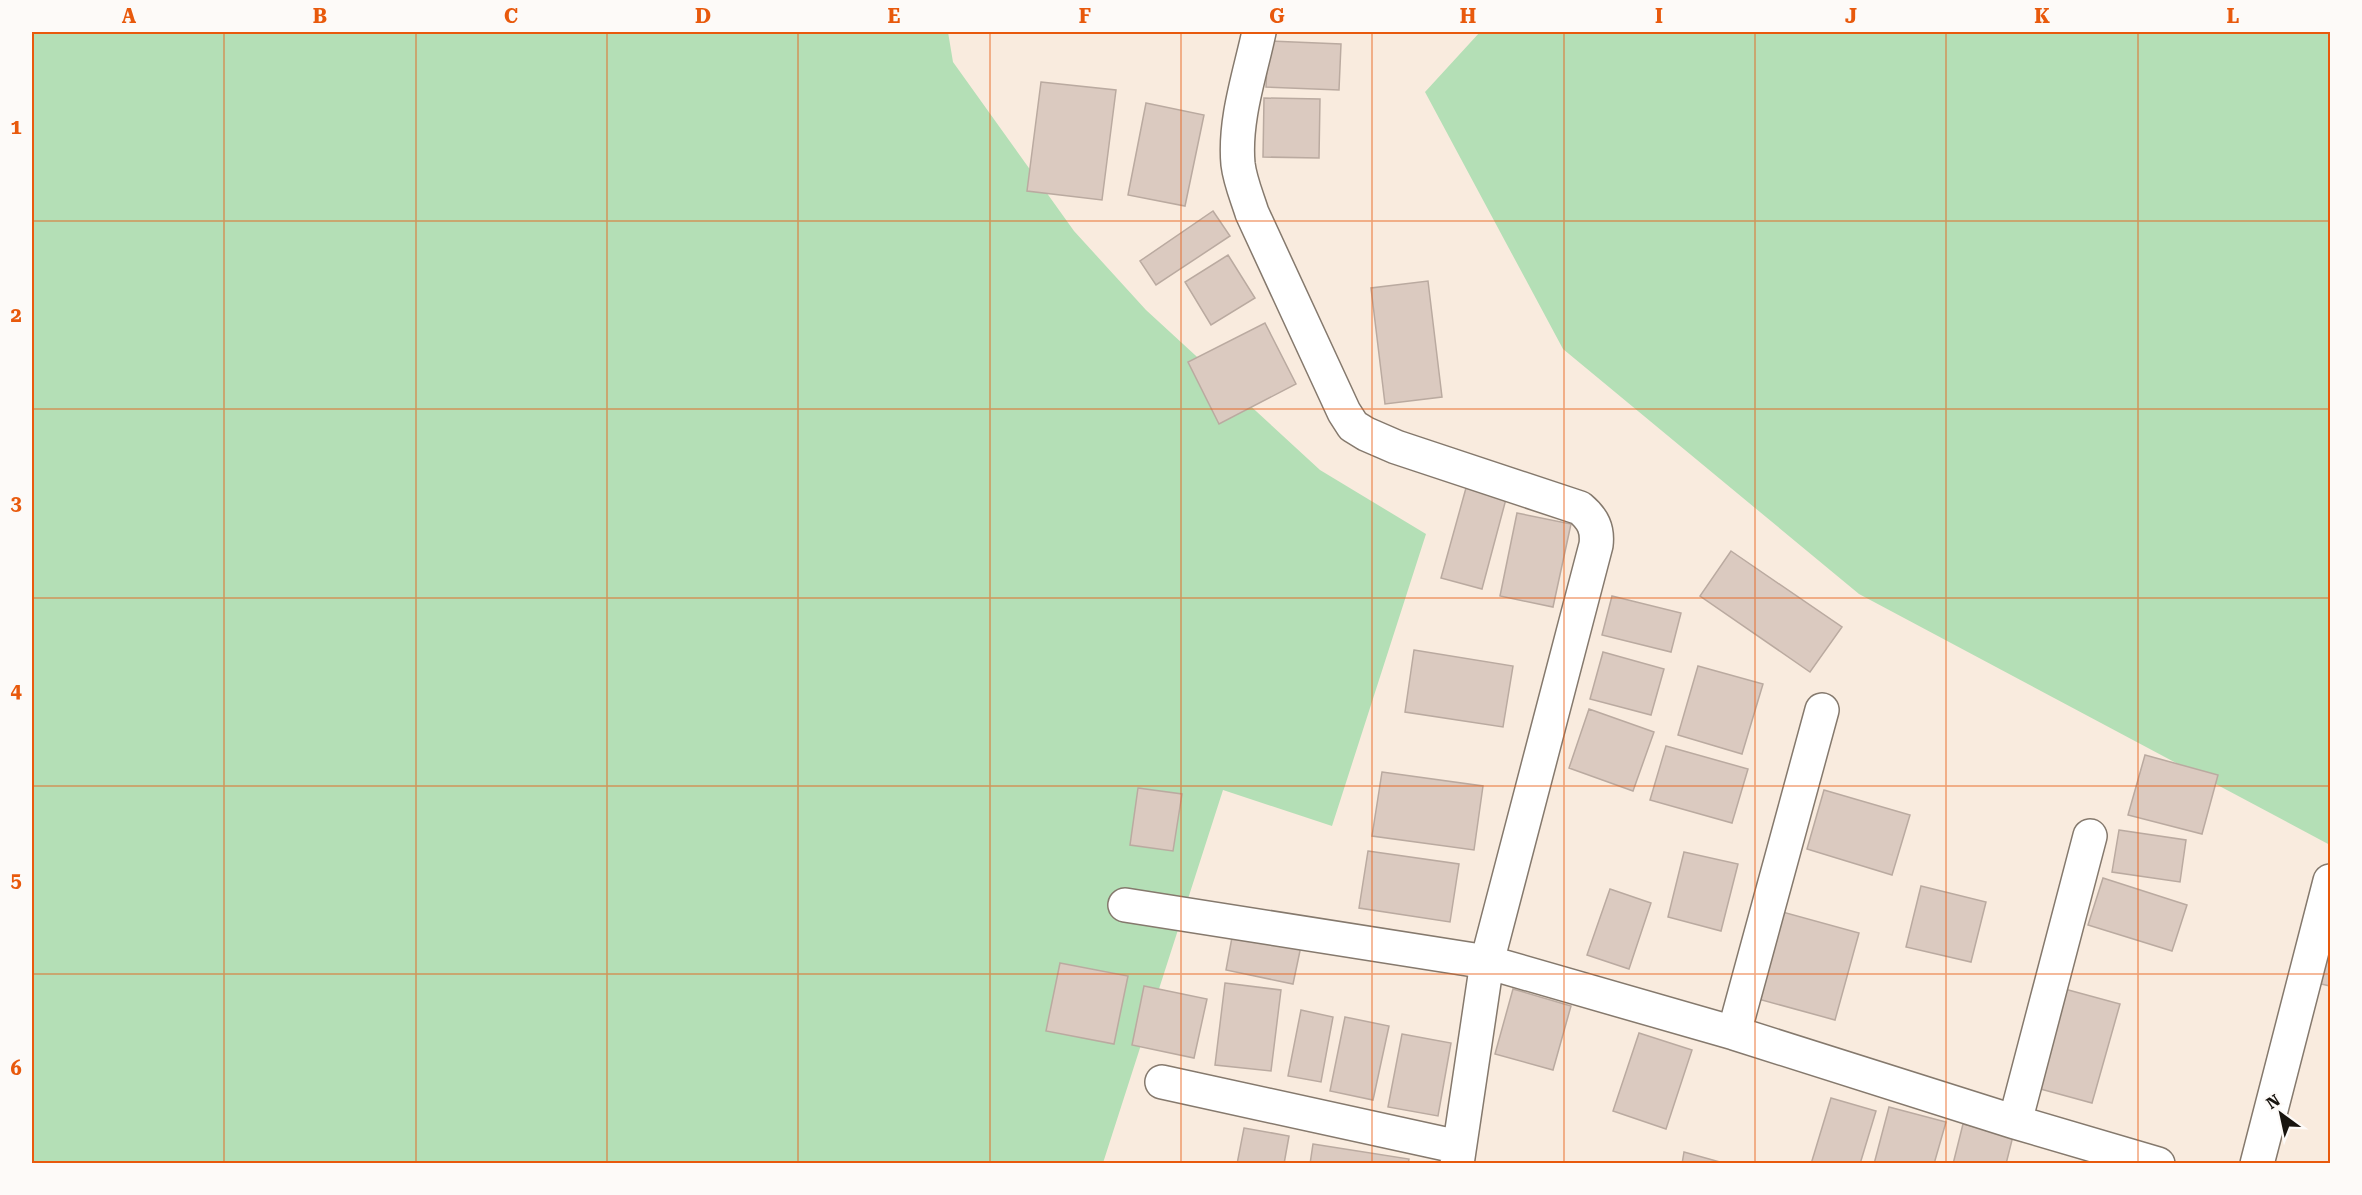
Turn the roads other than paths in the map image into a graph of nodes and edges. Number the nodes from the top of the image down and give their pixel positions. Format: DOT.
graph roads {
  1 [pos="1259,32"];
  2 [pos="1822,710"];
  3 [pos="2090,836"];
  4 [pos="2331,881"];
  5 [pos="1125,905"];
  6 [pos="1487,962"];
  7 [pos="1734,1033"];
  8 [pos="1162,1082"];
  9 [pos="2015,1122"];
  10 [pos="1458,1155"];
  11 [pos="2158,1164"];
  12 [pos="2257,1164"];
  1 -- 6 [label="street"];
  2 -- 7 [label="street"];
  3 -- 9 [label="street"];
  4 -- 12 [label="street"];
  5 -- 6 [label="street"];
  6 -- 7 [label="street"];
  6 -- 10 [label="street"];
  7 -- 9 [label="street"];
  8 -- 10 [label="street"];
  9 -- 11 [label="street"];
}
